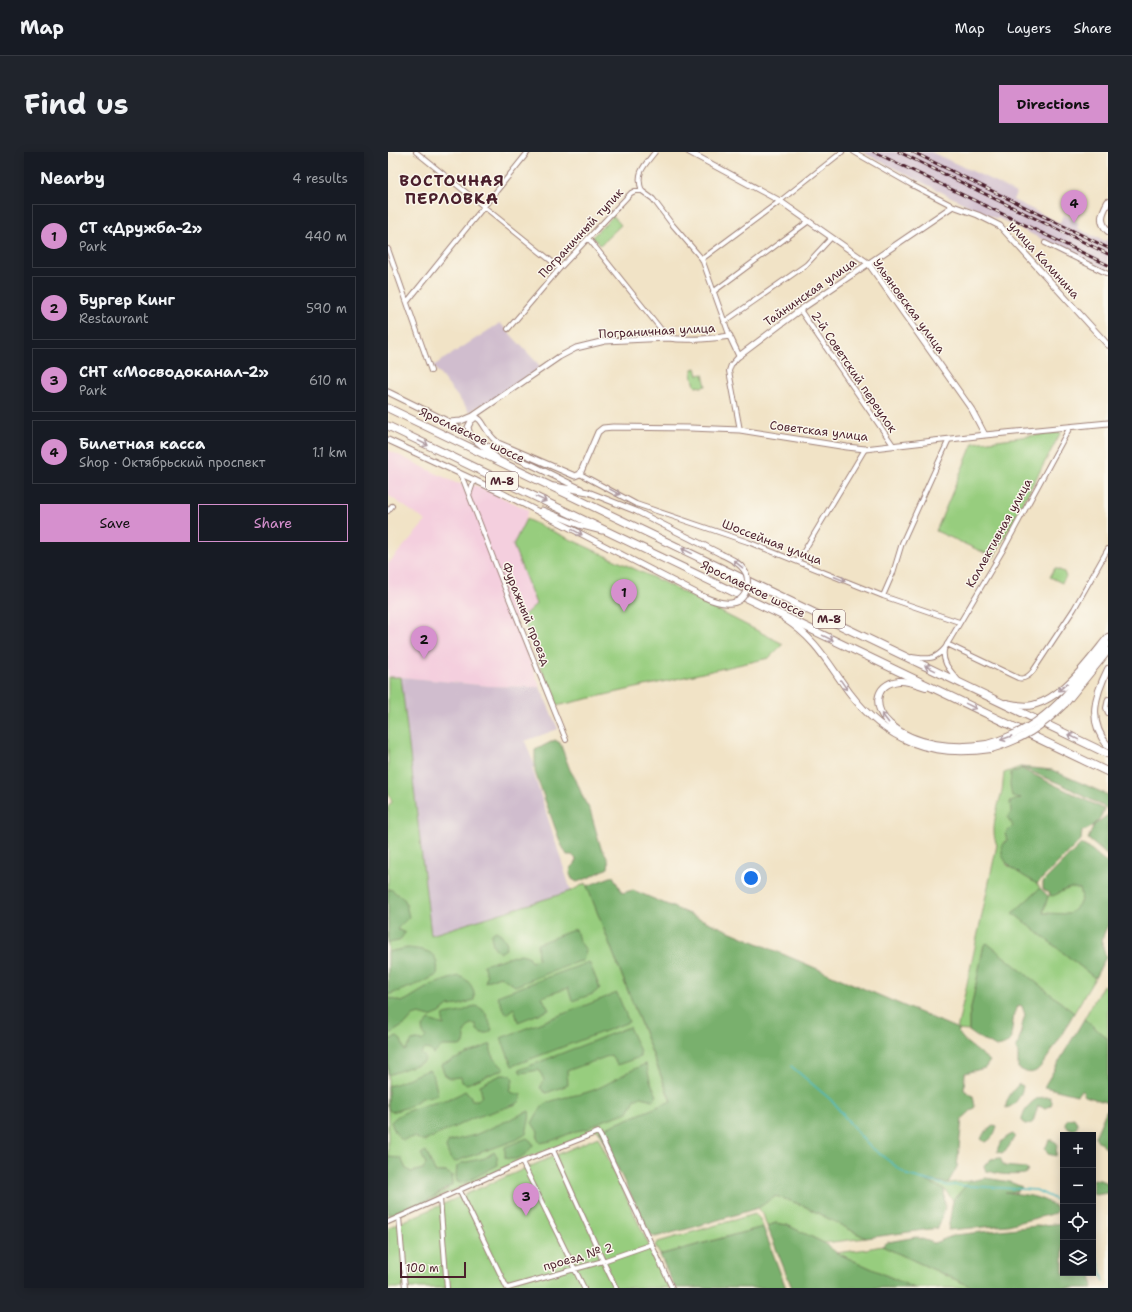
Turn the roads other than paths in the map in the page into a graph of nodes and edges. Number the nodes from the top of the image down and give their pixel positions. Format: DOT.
graph roads {
  1 [pos="416,152"];
  2 [pos="528,152"];
  3 [pos="655,152"];
  4 [pos="689,152"];
  5 [pos="842,152"];
  6 [pos="854,152"];
  7 [pos="642,191"];
  8 [pos="780,201"];
  9 [pos="1108,202"];
  10 [pos="953,206"];
  11 [pos="485,207"];
  12 [pos="809,221"];
  13 [pos="1108,231"];
  14 [pos="588,238"];
  15 [pos="832,238"];
  16 [pos="1044,243"];
  17 [pos="388,249"];
  18 [pos="702,259"];
  19 [pos="868,263"];
  20 [pos="560,268"];
  21 [pos="1108,274"];
  22 [pos="713,292"];
  23 [pos="407,302"];
  24 [pos="800,310"];
  25 [pos="724,322"];
  26 [pos="508,329"];
  27 [pos="668,338"];
  28 [pos="730,338"];
  29 [pos="1108,345"];
  30 [pos="739,356"];
  31 [pos="431,371"];
  32 [pos="388,392"];
  33 [pos="388,408"];
  34 [pos="474,417"];
  35 [pos="449,422"];
  36 [pos="1108,423"];
  37 [pos="388,426"];
  38 [pos="1070,427"];
  39 [pos="740,430"];
  40 [pos="985,435"];
  41 [pos="470,436"];
  42 [pos="949,439"];
  43 [pos="388,440"];
  44 [pos="476,441"];
  45 [pos="893,445"];
  46 [pos="865,449"];
  47 [pos="502,462"];
  48 [pos="459,472"];
  49 [pos="580,474"];
  50 [pos="475,480"];
  51 [pos="550,485"];
  52 [pos="588,492"];
  53 [pos="502,493"];
  54 [pos="469,495"];
  55 [pos="392,506"];
  56 [pos="388,512"];
  57 [pos="617,535"];
  58 [pos="1108,549"];
  59 [pos="798,562"];
  60 [pos="883,596"];
  61 [pos="768,609"];
  62 [pos="959,622"];
  63 [pos="1108,637"];
  64 [pos="947,644"];
  65 [pos="1108,644"];
  66 [pos="945,648"];
  67 [pos="1108,651"];
  68 [pos="907,657"];
  69 [pos="1108,669"];
  70 [pos="959,682"];
  71 [pos="941,692"];
  72 [pos="1108,699"];
  73 [pos="1063,702"];
  74 [pos="1002,703"];
  75 [pos="1108,714"];
  76 [pos="566,740"];
  77 [pos="989,746"];
  78 [pos="1108,746"];
  79 [pos="1108,754"];
  80 [pos="1108,772"];
  81 [pos="553,1150"];
  82 [pos="522,1162"];
  83 [pos="460,1191"];
  84 [pos="440,1199"];
  85 [pos="399,1217"];
  86 [pos="388,1222"];
  87 [pos="652,1244"];
  88 [pos="603,1261"];
  89 [pos="574,1268"];
  90 [pos="405,1288"];
  91 [pos="447,1288"];
  92 [pos="508,1288"];
  93 [pos="584,1288"];
  94 [pos="616,1288"];
  95 [pos="672,1288"];
  1 -- 11 [label="street"];
  2 -- 11 [label="street"];
  3 -- 7 [label="street, Пограничный тупик"];
  4 -- 8 [label="street, Ульяновская улица"];
  5 -- 8 [label="street"];
  6 -- 10 [label="street"];
  7 -- 14 [label="street, Пограничный тупик"];
  7 -- 18 [label="street"];
  8 -- 12 [label="street, Ульяновская улица"];
  8 -- 18 [label="street"];
  9 -- 13 [label="main road"];
  10 -- 19 [label="street, Тайнинская улица"];
  10 -- 29 [label="street, улица Калинина"];
  11 -- 20 [label="street"];
  11 -- 23 [label="street"];
  12 -- 15 [label="street, Ульяновская улица"];
  12 -- 22 [label="street"];
  14 -- 20 [label="street, Пограничный тупик"];
  14 -- 27 [label="street"];
  15 -- 19 [label="street, Ульяновская улица"];
  15 -- 25 [label="street"];
  16 -- 21 [label="street"];
  17 -- 23 [label="street"];
  18 -- 22 [label="street"];
  19 -- 24 [label="street, Тайнинская улица"];
  19 -- 40 [label="street, Ульяновская улица"];
  20 -- 26 [label="street, Пограничный тупик"];
  22 -- 25 [label="street"];
  23 -- 31 [label="street"];
  24 -- 30 [label="street, Тайнинская улица"];
  24 -- 45 [label="street, 2-й Советский переулок"];
  25 -- 28 [label="street"];
  27 -- 28 [label="street, Пограничная улица"];
  27 -- 34 [label="street, Пограничная улица"];
  28 -- 30 [label="street"];
  30 -- 39 [label="street"];
  32 -- 35 [label="street"];
  33 -- 47 [label="highway, Ярославское шоссе / М-8"];
  34 -- 35 [label="street"];
  34 -- 41 [label="street, Пограничная улица"];
  34 -- 49 [label="street"];
  35 -- 41 [label="street"];
  36 -- 38 [label="street, Советская улица"];
  37 -- 57 [label="highway, Ярославское шоссе / М-8, one-way"];
  38 -- 40 [label="street, Советская улица"];
  38 -- 62 [label="street, Коллективная улица"];
  39 -- 46 [label="street, Советская улица"];
  39 -- 49 [label="street, Советская улица"];
  40 -- 42 [label="street, Советская улица"];
  41 -- 44 [label="street"];
  42 -- 45 [label="street, Советская улица"];
  42 -- 60 [label="street"];
  43 -- 48 [label="street"];
  44 -- 47 [label="street"];
  44 -- 52 [label="street"];
  45 -- 46 [label="street, Советская улица"];
  46 -- 59 [label="street"];
  47 -- 51 [label="highway, Ярославское шоссе / М-8"];
  48 -- 50 [label="street"];
  48 -- 54 [label="street, Фуражный проезд"];
  49 -- 59 [label="street, Шоссейная улица, one-way"];
  50 -- 53 [label="street"];
  50 -- 54 [label="street"];
  51 -- 52 [label="street"];
  68 -- 51 [label="highway, Ярославское шоссе / М-8, one-way"];
  53 -- 52 [label="street, one-way, bridge"];
  53 -- 57 [label="street"];
  54 -- 76 [label="street, Фуражный проезд"];
  55 -- 56 [label="street"];
  57 -- 61 [label="highway, Ярославское шоссе / М-8"];
  58 -- 64 [label="street"];
  59 -- 60 [label="street, Шоссейная улица, one-way"];
  60 -- 62 [label="street, Шоссейная улица"];
  61 -- 71 [label="highway, Ярославское шоссе / М-8, one-way"];
  61 -- 77 [label="main road, one-way"];
  62 -- 64 [label="street, Коллективная улица"];
  63 -- 74 [label="main road, one-way"];
  64 -- 66 [label="street, Коллективная улица"];
  65 -- 73 [label="main road"];
  66 -- 68 [label="street"];
  66 -- 70 [label="street"];
  67 -- 73 [label="main road"];
  70 -- 68 [label="highway, Ярославское шоссе / М-8, one-way"];
  69 -- 78 [label="main road"];
  70 -- 74 [label="highway, Ярославское шоссе / М-8"];
  77 -- 71 [label="main road, one-way"];
  71 -- 80 [label="highway, Ярославское шоссе / М-8, one-way"];
  72 -- 75 [label="street"];
  73 -- 77 [label="main road, bridge"];
  79 -- 74 [label="highway, Ярославское шоссе / М-8, one-way"];
  81 -- 82 [label="street"];
  81 -- 87 [label="street"];
  81 -- 88 [label="street"];
  82 -- 83 [label="street"];
  82 -- 89 [label="street"];
  83 -- 84 [label="street"];
  83 -- 92 [label="street"];
  84 -- 85 [label="street"];
  84 -- 91 [label="street"];
  85 -- 86 [label="street"];
  85 -- 90 [label="street"];
  87 -- 88 [label="street, проезд № 2"];
  87 -- 95 [label="street"];
  88 -- 89 [label="street, проезд № 2"];
  88 -- 94 [label="street"];
  89 -- 92 [label="street, проезд № 2"];
  89 -- 93 [label="street"];
}
